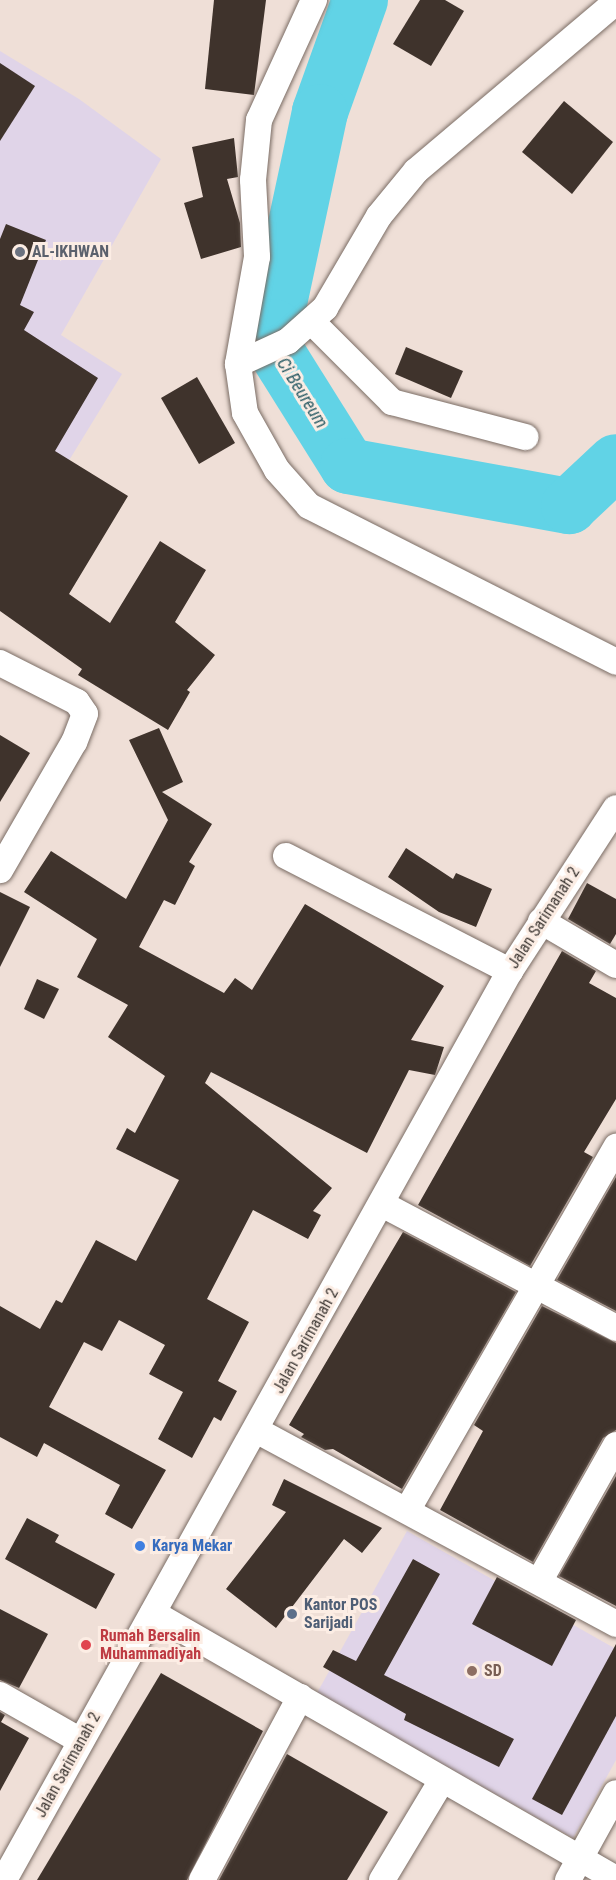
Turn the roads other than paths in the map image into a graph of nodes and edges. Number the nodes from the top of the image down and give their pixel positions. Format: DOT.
graph roads {
  1 [pos="314,0"];
  2 [pos="616,2"];
  3 [pos="311,321"];
  4 [pos="238,364"];
  5 [pos="525,437"];
  6 [pos="616,662"];
  7 [pos="0,663"];
  8 [pos="616,808"];
  9 [pos="286,856"];
  10 [pos="0,870"];
  11 [pos="541,921"];
  12 [pos="616,965"];
  13 [pos="510,971"];
  14 [pos="616,1147"];
  15 [pos="382,1204"];
  16 [pos="533,1284"];
  17 [pos="616,1328"];
  18 [pos="256,1430"];
  19 [pos="616,1445"];
  20 [pos="408,1509"];
  21 [pos="540,1580"];
  22 [pos="153,1613"];
  23 [pos="616,1624"];
  24 [pos="0,1695"];
  25 [pos="300,1698"];
  26 [pos="81,1741"];
  27 [pos="442,1779"];
  28 [pos="616,1793"];
  29 [pos="574,1869"];
  30 [pos="616,1879"];
  31 [pos="3,1880"];
  32 [pos="202,1880"];
  33 [pos="382,1880"];
  1 -- 4 [label="street"];
  2 -- 3 [label="street"];
  3 -- 4 [label="street"];
  3 -- 5 [label="street"];
  4 -- 6 [label="street"];
  7 -- 10 [label="street"];
  8 -- 11 [label="street, Jalan Sarimanah 2"];
  9 -- 13 [label="street"];
  11 -- 12 [label="street"];
  11 -- 13 [label="street, Jalan Sarimanah 2"];
  13 -- 15 [label="street, Jalan Sarimanah 2"];
  14 -- 16 [label="street"];
  15 -- 16 [label="street"];
  15 -- 18 [label="street, Jalan Sarimanah 2"];
  16 -- 17 [label="street"];
  16 -- 20 [label="street"];
  18 -- 20 [label="street"];
  18 -- 22 [label="street, Jalan Sarimanah 2"];
  19 -- 21 [label="street"];
  20 -- 21 [label="street"];
  21 -- 23 [label="street"];
  22 -- 25 [label="street"];
  22 -- 26 [label="street, Jalan Sarimanah 2"];
  24 -- 26 [label="street"];
  25 -- 27 [label="street"];
  25 -- 32 [label="street"];
  26 -- 31 [label="street, Jalan Sarimanah 2"];
  27 -- 29 [label="street"];
  27 -- 33 [label="street"];
  28 -- 29 [label="street"];
  29 -- 30 [label="street"];
}
